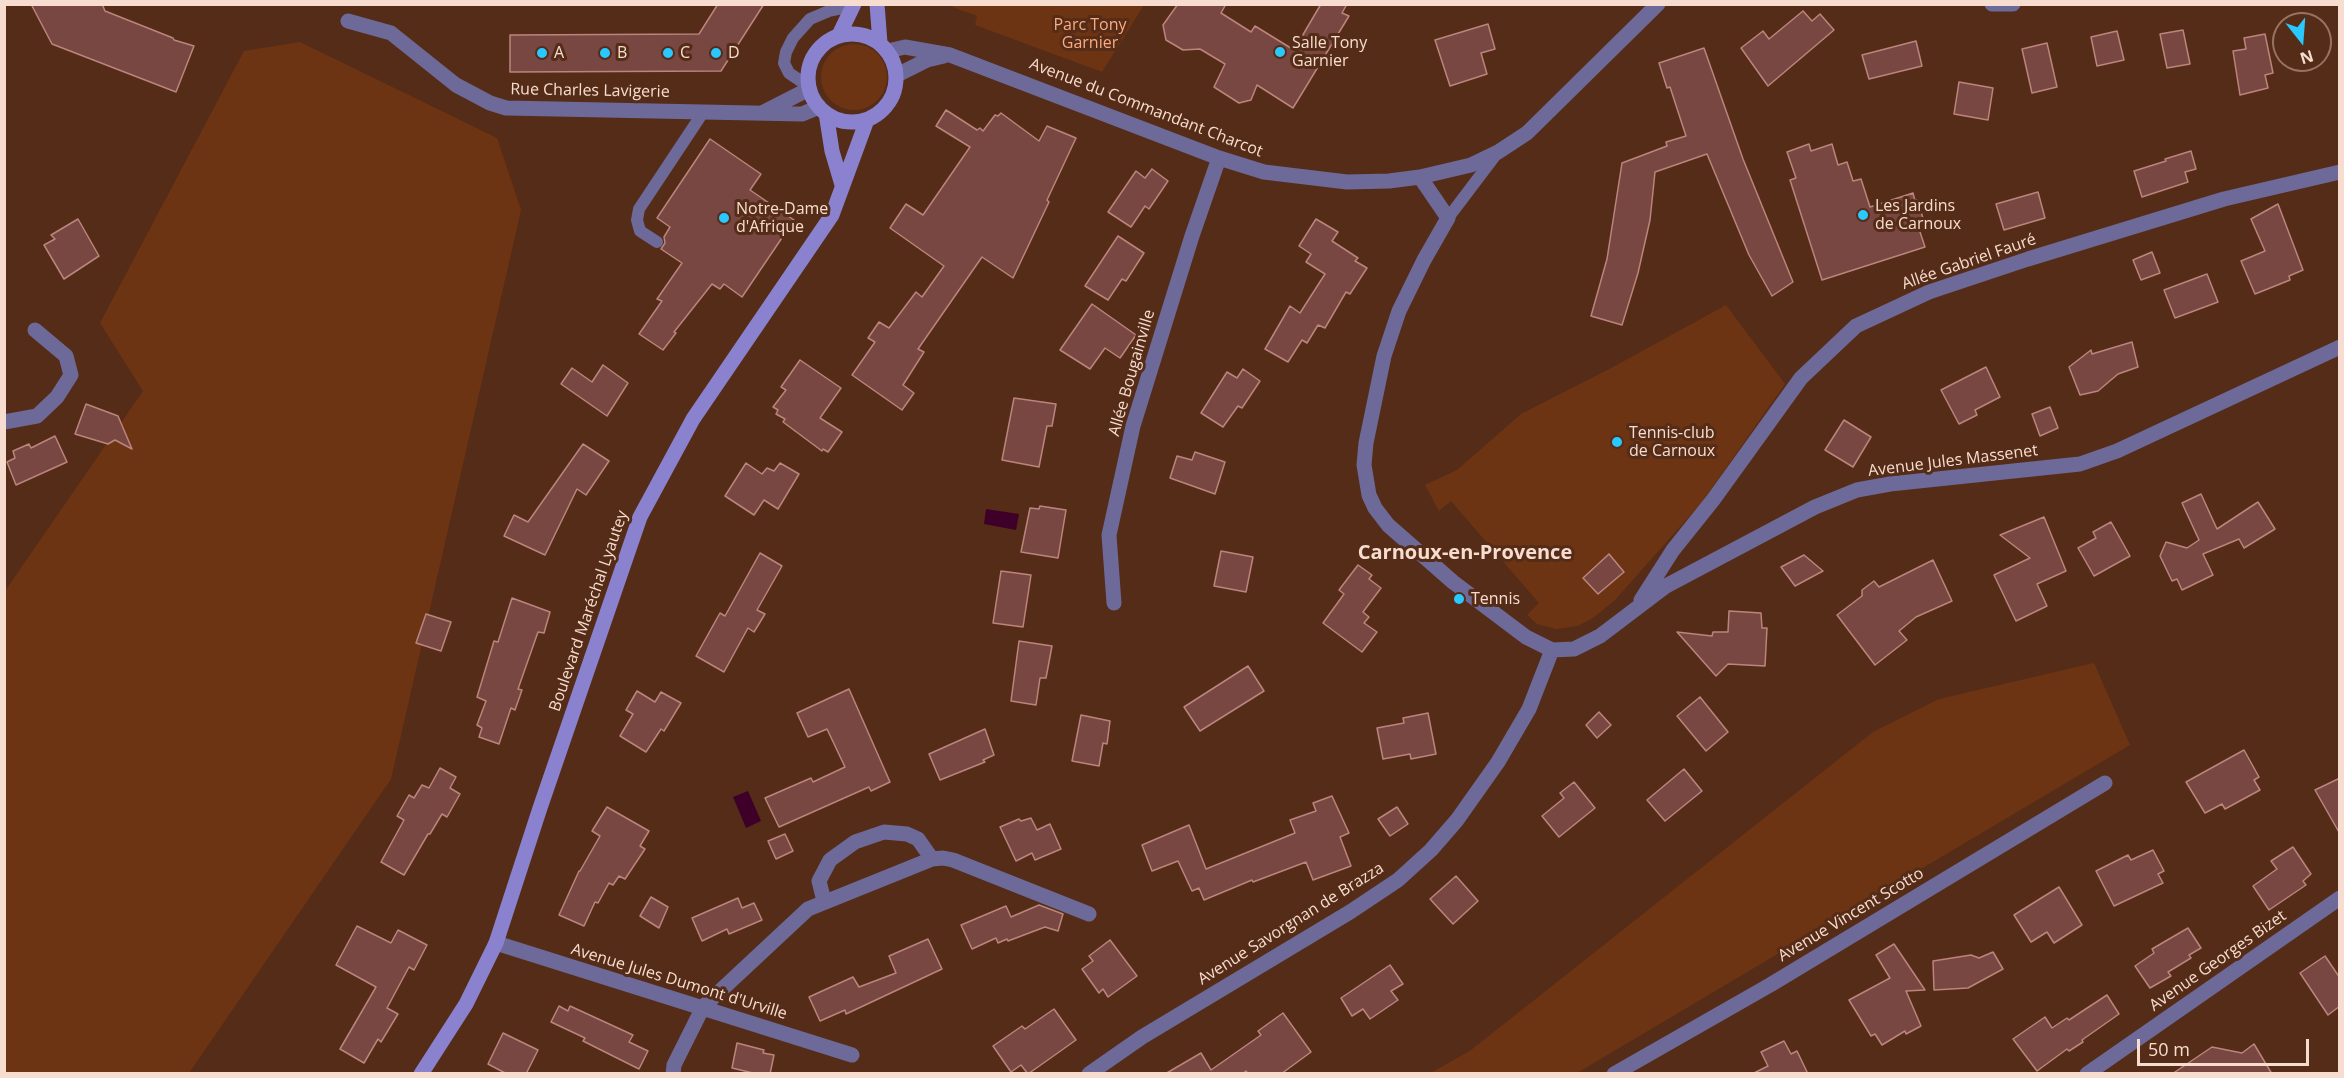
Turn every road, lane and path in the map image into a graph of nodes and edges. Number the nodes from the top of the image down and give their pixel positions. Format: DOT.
graph roads {
  1 [pos="877,4"];
  2 [pos="1658,4"];
  3 [pos="1992,4"];
  4 [pos="2013,4"];
  5 [pos="853,5"];
  6 [pos="348,21"];
  7 [pos="838,35"];
  8 [pos="884,47"];
  9 [pos="950,55"];
  10 [pos="897,75"];
  11 [pos="809,88"];
  12 [pos="822,110"];
  13 [pos="704,111"];
  14 [pos="761,114"];
  15 [pos="867,120"];
  16 [pos="1498,152"];
  17 [pos="1219,158"];
  18 [pos="2340,172"];
  19 [pos="1420,177"];
  20 [pos="842,185"];
  21 [pos="1448,218"];
  22 [pos="657,242"];
  23 [pos="35,330"];
  24 [pos="2340,347"];
  25 [pos="4,422"];
  26 [pos="1114,603"];
  27 [pos="1636,608"];
  28 [pos="1552,650"];
  29 [pos="2105,783"];
  30 [pos="932,859"];
  31 [pos="2340,898"];
  32 [pos="824,901"];
  33 [pos="1089,914"];
  34 [pos="496,943"];
  35 [pos="704,1007"];
  36 [pos="852,1055"];
  37 [pos="672,1071"];
  38 [pos="421,1074"];
  39 [pos="1089,1074"];
  40 [pos="1614,1074"];
  41 [pos="2087,1074"];
  1 -- 8 [label="main road"];
  2 -- 16 [label="street, Avenue du Commandant Charcot"];
  3 -- 4 [label="street"];
  5 -- 7 [label="main road"];
  5 -- 11 [label="lane"];
  6 -- 13 [label="street, Rue Charles Lavigerie"];
  7 -- 8 [label="main road"];
  7 -- 11 [label="main road"];
  8 -- 9 [label="street, Avenue du Commandant Charcot"];
  8 -- 10 [label="main road"];
  9 -- 10 [label="street"];
  9 -- 17 [label="street, Avenue du Commandant Charcot"];
  10 -- 15 [label="main road"];
  11 -- 12 [label="main road"];
  11 -- 14 [label="street"];
  12 -- 14 [label="street, Rue Charles Lavigerie"];
  12 -- 15 [label="main road"];
  12 -- 20 [label="main road"];
  13 -- 14 [label="street, Rue Charles Lavigerie"];
  13 -- 22 [label="lane"];
  15 -- 20 [label="main road, Boulevard Maréchal Lyautey"];
  16 -- 19 [label="street, Avenue du Commandant Charcot"];
  16 -- 21 [label="lane"];
  17 -- 19 [label="street, Avenue du Commandant Charcot"];
  17 -- 26 [label="street, Allée Bougainville"];
  18 -- 27 [label="street, Allée Gabriel Fauré"];
  19 -- 21 [label="street"];
  20 -- 34 [label="main road, Boulevard Maréchal Lyautey"];
  21 -- 28 [label="street"];
  23 -- 25 [label="street"];
  24 -- 27 [label="street, Avenue Jules Massenet"];
  27 -- 28 [label="street, Avenue Jules Massenet"];
  28 -- 39 [label="street, Avenue Savorgnan de Brazza"];
  29 -- 40 [label="street, Avenue Vincent Scotto"];
  30 -- 32 [label="street"];
  30 -- 32 [label="street"];
  30 -- 33 [label="street"];
  31 -- 41 [label="street, Avenue Georges Bizet"];
  32 -- 35 [label="street"];
  34 -- 35 [label="street, Avenue Jules Dumont d'Urville"];
  34 -- 38 [label="main road, Boulevard Maréchal Lyautey"];
  35 -- 36 [label="street, Avenue Jules Dumont d'Urville"];
  35 -- 37 [label="street"];
}
